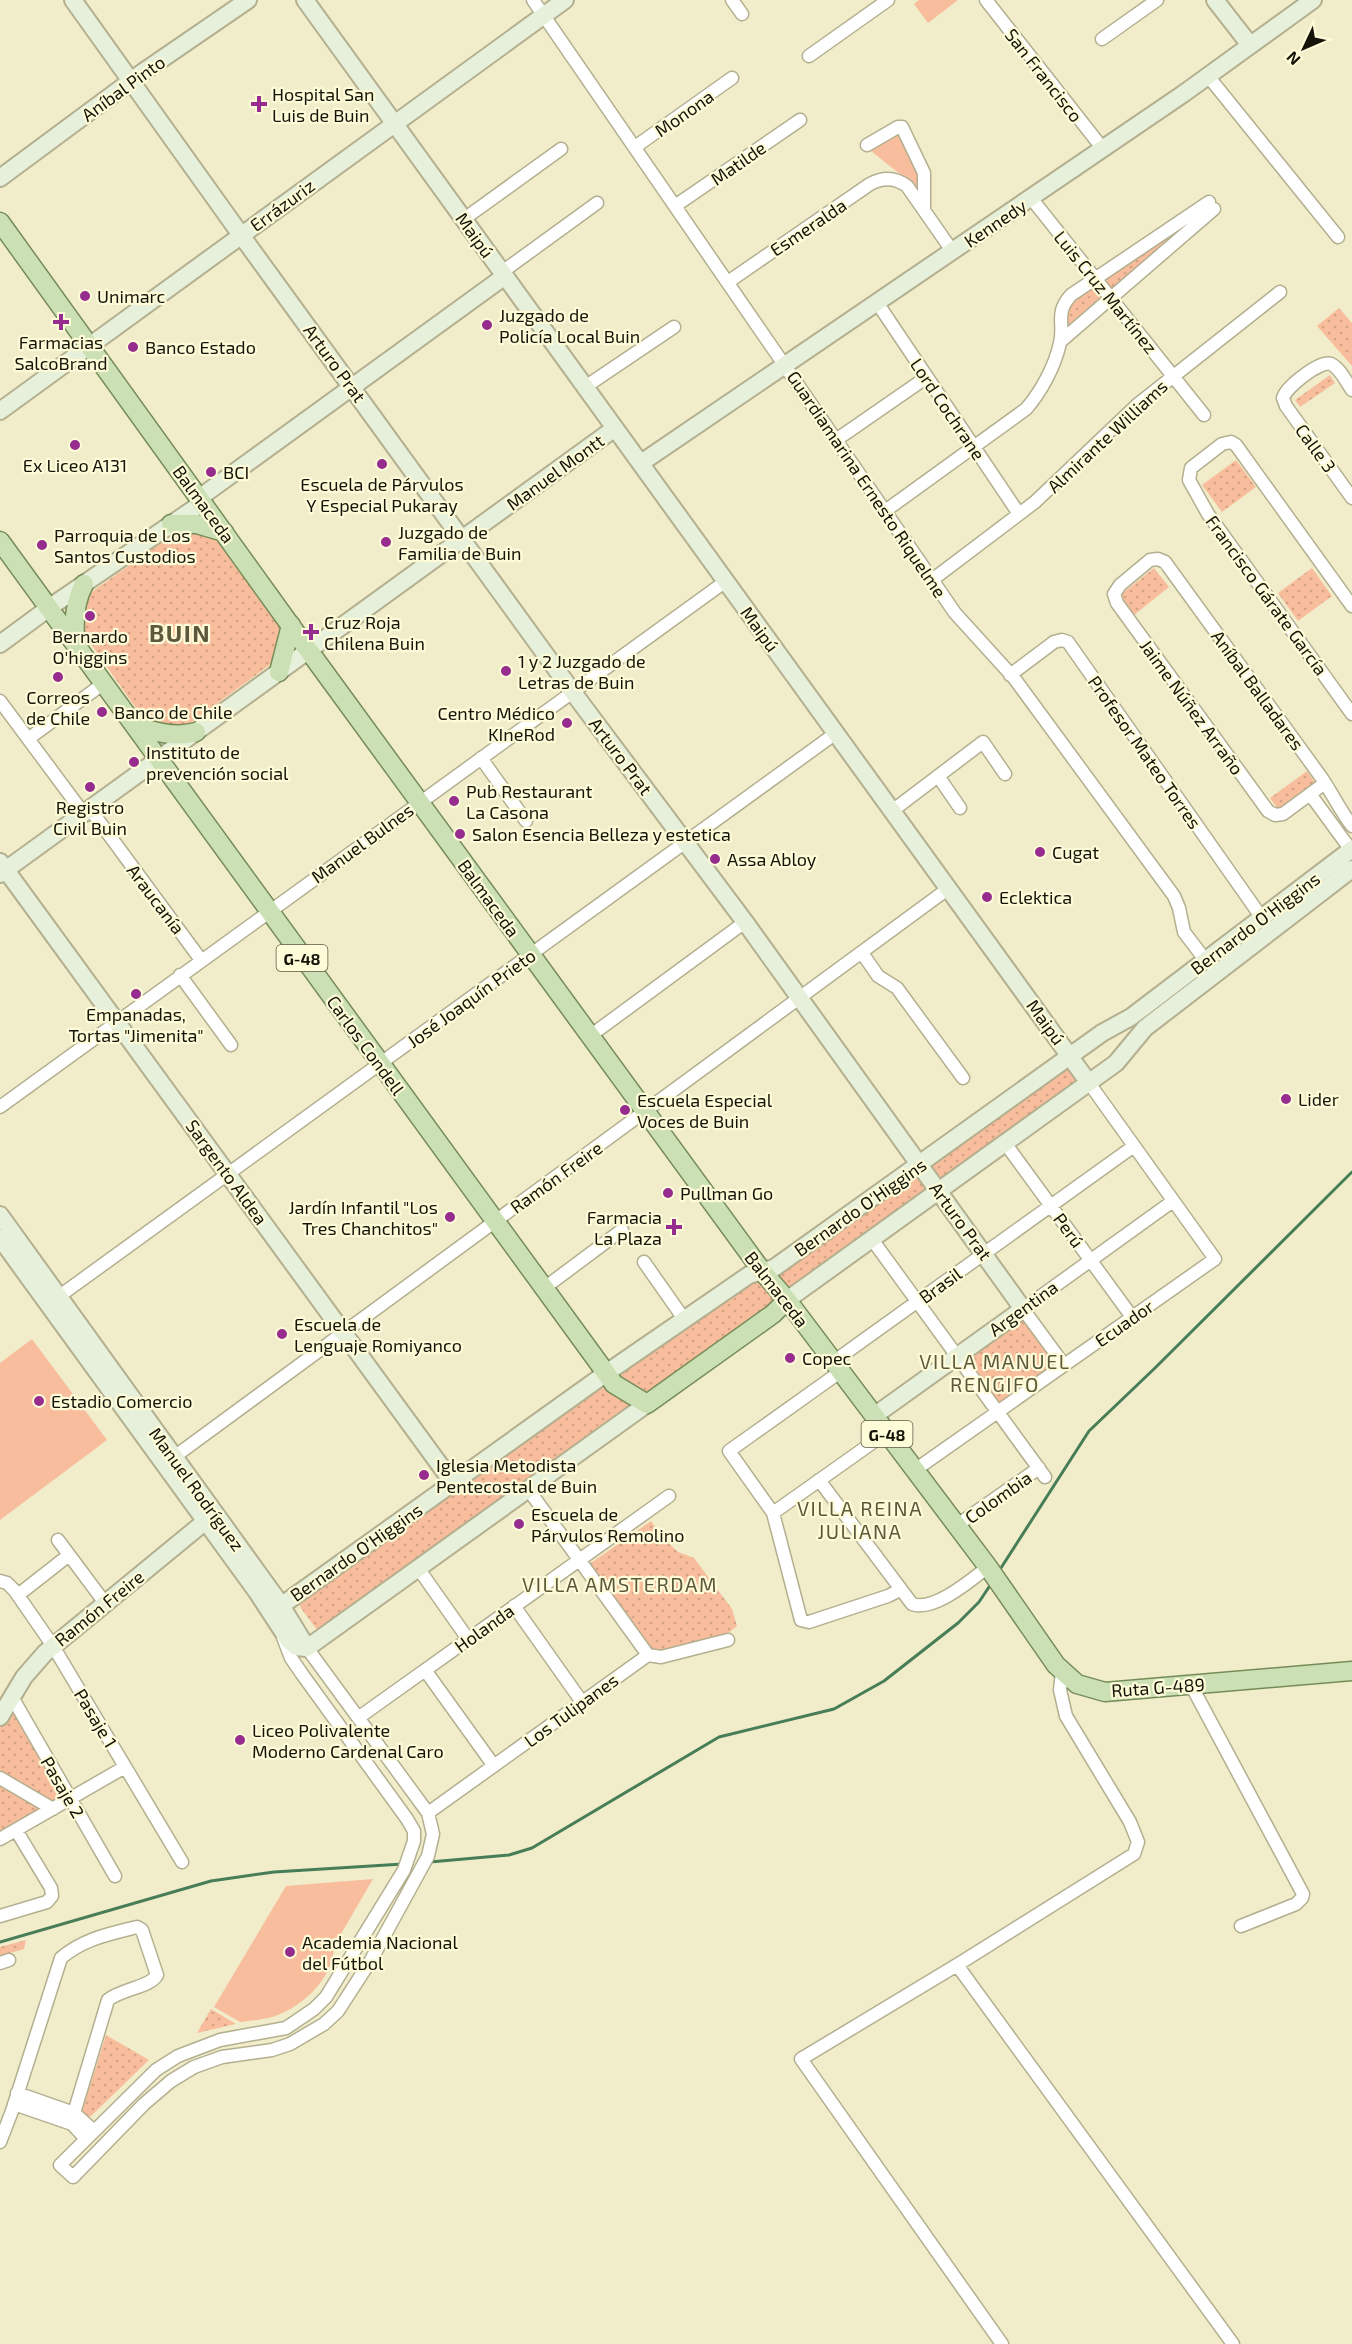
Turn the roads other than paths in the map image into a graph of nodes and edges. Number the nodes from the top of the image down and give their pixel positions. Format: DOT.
graph roads {
  1 [pos="73,0"];
  2 [pos="248,0"];
  3 [pos="305,0"];
  4 [pos="533,0"];
  5 [pos="565,0"];
  6 [pos="732,0"];
  7 [pos="888,0"];
  8 [pos="986,0"];
  9 [pos="1157,0"];
  10 [pos="1215,0"];
  11 [pos="1313,0"];
  12 [pos="742,14"];
  13 [pos="544,15"];
  14 [pos="1102,39"];
  15 [pos="1250,45"];
  16 [pos="809,56"];
  17 [pos="1208,76"];
  18 [pos="732,78"];
  19 [pos="131,81"];
  20 [pos="800,120"];
  21 [pos="394,123"];
  22 [pos="867,145"];
  23 [pos="635,147"];
  24 [pos="561,149"];
  25 [pos="1103,149"];
  26 [pos="0,178"];
  27 [pos="1031,198"];
  28 [pos="597,203"];
  29 [pos="1212,205"];
  30 [pos="675,206"];
  31 [pos="924,210"];
  32 [pos="464,219"];
  33 [pos="1192,221"];
  34 [pos="0,222"];
  35 [pos="241,235"];
  36 [pos="1338,237"];
  37 [pos="953,252"];
  38 [pos="503,274"];
  39 [pos="1095,278"];
  40 [pos="728,282"];
  41 [pos="1280,292"];
  42 [pos="1111,298"];
  43 [pos="878,304"];
  44 [pos="674,327"];
  45 [pos="1061,341"];
  46 [pos="90,345"];
  47 [pos="786,366"];
  48 [pos="1173,375"];
  49 [pos="927,377"];
  50 [pos="352,387"];
  51 [pos="585,387"];
  52 [pos="1352,390"];
  53 [pos="0,411"];
  54 [pos="1204,415"];
  55 [pos="615,428"];
  56 [pos="836,440"];
  57 [pos="674,441"];
  58 [pos="629,448"];
  59 [pos="975,448"];
  60 [pos="641,463"];
  61 [pos="1352,498"];
  62 [pos="201,500"];
  63 [pos="885,511"];
  64 [pos="1019,514"];
  65 [pos="171,524"];
  66 [pos="224,532"];
  67 [pos="462,539"];
  68 [pos="0,541"];
  69 [pos="932,580"];
  70 [pos="726,581"];
  71 [pos="84,584"];
  72 [pos="1114,594"];
  73 [pos="1352,606"];
  74 [pos="49,608"];
  75 [pos="291,626"];
  76 [pos="0,644"];
  77 [pos="76,645"];
  78 [pos="309,650"];
  79 [pos="279,672"];
  80 [pos="1010,675"];
  81 [pos="105,683"];
  82 [pos="572,691"];
  83 [pos="0,701"];
  84 [pos="1352,714"];
  85 [pos="133,723"];
  86 [pos="196,732"];
  87 [pos="836,733"];
  88 [pos="28,739"];
  89 [pos="481,758"];
  90 [pos="158,759"];
  91 [pos="1005,774"];
  92 [pos="938,776"];
  93 [pos="1325,783"];
  94 [pos="1310,794"];
  95 [pos="420,802"];
  96 [pos="960,808"];
  97 [pos="87,811"];
  98 [pos="892,811"];
  99 [pos="526,821"];
  100 [pos="1352,826"];
  101 [pos="686,842"];
  102 [pos="1352,849"];
  103 [pos="2,869"];
  104 [pos="1352,869"];
  105 [pos="949,888"];
  106 [pos="268,911"];
  107 [pos="1285,911"];
  108 [pos="1262,918"];
  109 [pos="743,920"];
  110 [pos="1236,948"];
  111 [pos="862,953"];
  112 [pos="531,955"];
  113 [pos="201,960"];
  114 [pos="1206,961"];
  115 [pos="180,975"];
  116 [pos="800,999"];
  117 [pos="117,1022"];
  118 [pos="588,1034"];
  119 [pos="231,1045"];
  120 [pos="1070,1056"];
  121 [pos="380,1064"];
  122 [pos="963,1078"];
  123 [pos="1089,1083"];
  124 [pos="0,1107"];
  125 [pos="645,1112"];
  126 [pos="1005,1143"];
  127 [pos="1134,1146"];
  128 [pos="919,1164"];
  129 [pos="228,1174"];
  130 [pos="939,1190"];
  131 [pos="1173,1201"];
  132 [pos="1051,1206"];
  133 [pos="0,1215"];
  134 [pos="494,1222"];
  135 [pos="622,1230"];
  136 [pos="871,1238"];
  137 [pos="2,1245"];
  138 [pos="984,1253"];
  139 [pos="1215,1259"];
  140 [pos="1091,1260"];
  141 [pos="644,1262"];
  142 [pos="762,1271"];
  143 [pos="543,1289"];
  144 [pos="787,1300"];
  145 [pos="54,1301"];
  146 [pos="917,1301"];
  147 [pos="1023,1308"];
  148 [pos="1132,1317"];
  149 [pos="684,1319"];
  150 [pos="343,1332"];
  151 [pos="957,1356"];
  152 [pos="1064,1365"];
  153 [pos="837,1367"];
  154 [pos="605,1374"];
  155 [pos="647,1404"];
  156 [pos="998,1412"];
  157 [pos="874,1416"];
  158 [pos="886,1433"];
  159 [pos="169,1461"];
  160 [pos="915,1470"];
  161 [pos="819,1480"];
  162 [pos="453,1483"];
  163 [pos="528,1489"];
  164 [pos="669,1496"];
  165 [pos="773,1513"];
  166 [pos="210,1518"];
  167 [pos="956,1526"];
  168 [pos="58,1540"];
  169 [pos="69,1555"];
  170 [pos="579,1560"];
  171 [pos="417,1568"];
  172 [pos="992,1574"];
  173 [pos="1,1581"];
  174 [pos="900,1590"];
  175 [pos="18,1595"];
  176 [pos="105,1603"];
  177 [pos="514,1606"];
  178 [pos="277,1615"];
  179 [pos="468,1639"];
  180 [pos="728,1640"];
  181 [pos="53,1646"];
  182 [pos="307,1648"];
  183 [pos="648,1655"];
  184 [pos="425,1670"];
  185 [pos="1352,1671"];
  186 [pos="1062,1672"];
  187 [pos="1191,1685"];
  188 [pos="12,1697"];
  189 [pos="582,1702"];
  190 [pos="0,1718"];
  191 [pos="358,1718"];
  192 [pos="494,1766"];
  193 [pos="125,1767"];
  194 [pos="0,1778"];
  195 [pos="70,1798"];
  196 [pos="52,1809"];
  197 [pos="428,1813"];
  198 [pos="16,1830"];
  199 [pos="0,1839"];
  200 [pos="182,1862"];
  201 [pos="115,1876"];
  202 [pos="0,1916"];
  203 [pos="1241,1926"];
  204 [pos="354,1950"];
  205 [pos="371,1960"];
  206 [pos="957,1965"];
  207 [pos="237,2037"];
  208 [pos="239,2054"];
  209 [pos="133,2091"];
  210 [pos="16,2098"];
  211 [pos="144,2104"];
  212 [pos="74,2113"];
  213 [pos="90,2135"];
  214 [pos="0,2142"];
  215 [pos="1002,2344"];
  216 [pos="1233,2344"];
  1 -- 19 [label="street, Arturo Prat"];
  2 -- 19 [label="street, Aníbal Pinto"];
  3 -- 21 [label="street, Maipú"];
  4 -- 13 [label="street, Guardiamarina Ernesto Riquelme"];
  5 -- 13 [label="street, Errázuriz"];
  6 -- 12 [label="street"];
  7 -- 16 [label="street"];
  8 -- 25 [label="street, San Francisco"];
  9 -- 14 [label="street"];
  10 -- 15 [label="street"];
  11 -- 15 [label="street, Kennedy"];
  13 -- 21 [label="street, Errázuriz"];
  13 -- 23 [label="street, Guardiamarina Ernesto Riquelme"];
  15 -- 17 [label="street, Kennedy"];
  17 -- 25 [label="street, Kennedy"];
  17 -- 36 [label="street"];
  18 -- 23 [label="street, Monona"];
  19 -- 26 [label="street, Aníbal Pinto"];
  19 -- 35 [label="street, Arturo Prat"];
  20 -- 30 [label="street, Matilde"];
  21 -- 32 [label="street, Maipú"];
  21 -- 35 [label="street, Errázuriz"];
  22 -- 31 [label="street"];
  23 -- 30 [label="street, Guardiamarina Ernesto Riquelme"];
  24 -- 32 [label="street"];
  25 -- 27 [label="street, Kennedy"];
  27 -- 37 [label="street, Kennedy"];
  27 -- 39 [label="street, Luis Cruz Martínez"];
  28 -- 38 [label="street"];
  29 -- 33 [label="street"];
  30 -- 40 [label="street, Guardiamarina Ernesto Riquelme"];
  31 -- 37 [label="street"];
  31 -- 40 [label="street, Esmeralda"];
  32 -- 38 [label="street, Maipú"];
  33 -- 39 [label="street"];
  33 -- 42 [label="street"];
  34 -- 46 [label="main road, Balmaceda"];
  35 -- 46 [label="street, Errázuriz"];
  35 -- 50 [label="street, Arturo Prat"];
  37 -- 43 [label="street, Kennedy"];
  38 -- 50 [label="street"];
  38 -- 51 [label="street, Maipú"];
  39 -- 42 [label="street, Luis Cruz Martínez"];
  39 -- 45 [label="street"];
  40 -- 47 [label="street, Guardiamarina Ernesto Riquelme"];
  41 -- 48 [label="street, Almirante Williams"];
  42 -- 45 [label="street"];
  42 -- 48 [label="street, Luis Cruz Martínez"];
  43 -- 47 [label="street, Kennedy"];
  43 -- 49 [label="street, Lord Cochrane"];
  44 -- 51 [label="street"];
  45 -- 59 [label="street"];
  46 -- 53 [label="street, Errázuriz"];
  46 -- 62 [label="main road, Balmaceda"];
  47 -- 56 [label="street, Guardiamarina Ernesto Riquelme"];
  47 -- 57 [label="street, Kennedy"];
  48 -- 54 [label="street, Luis Cruz Martínez"];
  48 -- 64 [label="street, Almirante Williams"];
  49 -- 56 [label="street"];
  49 -- 59 [label="street, Lord Cochrane"];
  50 -- 62 [label="street"];
  50 -- 67 [label="street, Arturo Prat"];
  51 -- 55 [label="street, Maipú"];
  52 -- 61 [label="street, Calle 3"];
  55 -- 58 [label="street, Maipú"];
  55 -- 67 [label="street, Manuel Montt"];
  56 -- 63 [label="street, Guardiamarina Ernesto Riquelme"];
  57 -- 58 [label="street, Kennedy"];
  57 -- 60 [label="street, Kennedy"];
  58 -- 60 [label="street, Maipú"];
  59 -- 63 [label="street"];
  59 -- 64 [label="street, Lord Cochrane"];
  60 -- 70 [label="street, Maipú"];
  62 -- 65 [label="street"];
  62 -- 66 [label="main road, Balmaceda"];
  63 -- 69 [label="street, Guardiamarina Ernesto Riquelme"];
  64 -- 69 [label="street, Almirante Williams"];
  65 -- 66 [label="main road"];
  65 -- 71 [label="street"];
  66 -- 75 [label="main road, Balmaceda"];
  67 -- 78 [label="street, Manuel Montt"];
  67 -- 82 [label="street, Arturo Prat"];
  68 -- 74 [label="main road, Carlos Condell / G-48"];
  69 -- 80 [label="street, Guardiamarina Ernesto Riquelme"];
  70 -- 82 [label="street, Manuel Bulnes"];
  70 -- 87 [label="street, Maipú"];
  71 -- 74 [label="street"];
  71 -- 77 [label="main road"];
  72 -- 93 [label="street, Aníbal Balladares"];
  72 -- 94 [label="street, Jaime Núñez Arraño"];
  73 -- 84 [label="street, Francisco Gárate García"];
  74 -- 76 [label="street"];
  74 -- 77 [label="main road, Carlos Condell / G-48"];
  75 -- 78 [label="main road, Balmaceda"];
  75 -- 79 [label="main road"];
  77 -- 81 [label="main road, Carlos Condell / G-48"];
  78 -- 79 [label="street, Manuel Montt"];
  78 -- 95 [label="main road, Balmaceda"];
  79 -- 86 [label="street, Manuel Montt"];
  80 -- 108 [label="street, Profesor Mateo Torres"];
  80 -- 114 [label="street, Guardiamarina Ernesto Riquelme"];
  81 -- 85 [label="main road, Carlos Condell / G-48"];
  81 -- 88 [label="street"];
  82 -- 89 [label="street, Manuel Bulnes"];
  82 -- 101 [label="street, Arturo Prat"];
  83 -- 88 [label="street, Araucanía"];
  85 -- 86 [label="main road"];
  85 -- 90 [label="main road, Carlos Condell / G-48"];
  86 -- 90 [label="street, Manuel Montt"];
  87 -- 98 [label="street, Maipú"];
  87 -- 101 [label="street, José Joaquín Prieto"];
  88 -- 97 [label="street, Araucanía"];
  89 -- 95 [label="street, Manuel Bulnes"];
  89 -- 99 [label="street"];
  90 -- 97 [label="street, Manuel Montt"];
  90 -- 106 [label="main road, Carlos Condell / G-48"];
  91 -- 92 [label="street"];
  92 -- 96 [label="street"];
  92 -- 98 [label="street"];
  93 -- 94 [label="street"];
  93 -- 100 [label="street, Aníbal Balladares"];
  94 -- 102 [label="street"];
  95 -- 106 [label="street, Manuel Bulnes"];
  95 -- 112 [label="main road, Balmaceda"];
  97 -- 103 [label="street, Manuel Montt"];
  97 -- 113 [label="street, Araucanía"];
  98 -- 105 [label="street, Maipú"];
  101 -- 109 [label="street, Arturo Prat"];
  101 -- 112 [label="street, José Joaquín Prieto"];
  102 -- 107 [label="street, Bernardo O'Higgins"];
  103 -- 117 [label="street, Sargento Aldea"];
  104 -- 107 [label="street, Bernardo O'Higgins"];
  105 -- 111 [label="street, Ramón Freire"];
  105 -- 120 [label="street, Maipú"];
  106 -- 113 [label="street, Manuel Bulnes"];
  106 -- 121 [label="main road, Carlos Condell / G-48"];
  107 -- 108 [label="street, Bernardo O'Higgins"];
  107 -- 110 [label="street, Bernardo O'Higgins"];
  108 -- 110 [label="street, Bernardo O'Higgins"];
  109 -- 116 [label="street, Arturo Prat"];
  109 -- 118 [label="street"];
  110 -- 114 [label="street, Bernardo O'Higgins"];
  110 -- 123 [label="street, Bernardo O'Higgins"];
  111 -- 116 [label="street, Ramón Freire"];
  111 -- 122 [label="street"];
  112 -- 118 [label="main road, Balmaceda"];
  112 -- 121 [label="street, José Joaquín Prieto"];
  113 -- 115 [label="street, Manuel Bulnes"];
  114 -- 120 [label="street, Bernardo O'Higgins"];
  115 -- 117 [label="street, Manuel Bulnes"];
  115 -- 119 [label="street"];
  116 -- 125 [label="street, Ramón Freire"];
  116 -- 128 [label="street, Arturo Prat"];
  117 -- 124 [label="street, Manuel Bulnes"];
  117 -- 129 [label="street, Sargento Aldea"];
  118 -- 125 [label="main road, Balmaceda"];
  120 -- 123 [label="street, Maipú"];
  120 -- 128 [label="street, Bernardo O'Higgins"];
  121 -- 129 [label="street, José Joaquín Prieto"];
  121 -- 134 [label="main road, Carlos Condell / G-48"];
  123 -- 126 [label="street, Bernardo O'Higgins"];
  123 -- 127 [label="street, Maipú"];
  125 -- 134 [label="street, Ramón Freire"];
  125 -- 142 [label="main road, Balmaceda"];
  126 -- 130 [label="street, Bernardo O'Higgins"];
  126 -- 132 [label="street, Perú"];
  127 -- 131 [label="street, Maipú"];
  127 -- 132 [label="street, Brasil"];
  128 -- 130 [label="street, Arturo Prat"];
  128 -- 142 [label="street, Bernardo O'Higgins"];
  129 -- 145 [label="street, José Joaquín Prieto"];
  129 -- 150 [label="street, Sargento Aldea"];
  130 -- 136 [label="street, Bernardo O'Higgins"];
  130 -- 138 [label="street, Arturo Prat"];
  131 -- 139 [label="street, Maipú"];
  131 -- 140 [label="street, Argentina"];
  132 -- 138 [label="street, Brasil"];
  132 -- 140 [label="street, Perú"];
  133 -- 145 [label="street, Manuel Rodríguez"];
  134 -- 143 [label="main road, Carlos Condell / G-48"];
  134 -- 150 [label="street, Ramón Freire"];
  135 -- 143 [label="street"];
  136 -- 144 [label="street, Bernardo O'Higgins"];
  136 -- 146 [label="street"];
  137 -- 145 [label="street, Manuel Rodríguez"];
  138 -- 146 [label="street, Brasil"];
  138 -- 147 [label="street, Arturo Prat"];
  139 -- 148 [label="street, Ecuador"];
  140 -- 147 [label="street, Argentina"];
  140 -- 148 [label="street, Perú"];
  141 -- 149 [label="street"];
  142 -- 144 [label="main road, Balmaceda"];
  142 -- 149 [label="street, Bernardo O'Higgins"];
  143 -- 154 [label="main road, Carlos Condell / G-48"];
  144 -- 153 [label="main road, Balmaceda / G-48"];
  144 -- 155 [label="main road, Bernardo O'Higgins"];
  145 -- 159 [label="street, Manuel Rodríguez"];
  146 -- 151 [label="street"];
  146 -- 153 [label="street, Brasil"];
  147 -- 151 [label="street, Argentina"];
  147 -- 152 [label="street, Arturo Prat"];
  148 -- 152 [label="street, Ecuador"];
  149 -- 154 [label="street, Bernardo O'Higgins"];
  150 -- 159 [label="street, Ramón Freire"];
  150 -- 162 [label="street, Sargento Aldea"];
  151 -- 156 [label="street"];
  151 -- 157 [label="street, Argentina"];
  152 -- 156 [label="street, Ecuador"];
  153 -- 157 [label="main road, Balmaceda / G-48"];
  153 -- 165 [label="street"];
  154 -- 155 [label="main road, G-48"];
  154 -- 162 [label="street, Bernardo O'Higgins"];
  155 -- 163 [label="street, Bernardo O'Higgins"];
  156 -- 160 [label="street, Ecuador"];
  156 -- 167 [label="street, Colombia"];
  157 -- 158 [label="main road, Balmaceda / G-48"];
  158 -- 160 [label="main road, Balmaceda / G-48"];
  158 -- 161 [label="street"];
  159 -- 166 [label="street, Manuel Rodríguez"];
  160 -- 167 [label="main road, Balmaceda / G-48"];
  161 -- 165 [label="street"];
  161 -- 174 [label="street"];
  162 -- 178 [label="street, Bernardo O'Higgins"];
  163 -- 170 [label="street"];
  163 -- 171 [label="street, Bernardo O'Higgins"];
  164 -- 170 [label="street, Holanda"];
  165 -- 174 [label="street"];
  166 -- 176 [label="street, Ramón Freire"];
  166 -- 178 [label="street, Manuel Rodríguez"];
  167 -- 172 [label="main road, Balmaceda / G-48"];
  168 -- 169 [label="street"];
  169 -- 175 [label="street"];
  169 -- 176 [label="street"];
  170 -- 177 [label="street, Holanda"];
  170 -- 183 [label="street"];
  171 -- 179 [label="street"];
  171 -- 182 [label="street, Bernardo O'Higgins"];
  172 -- 174 [label="street"];
  172 -- 186 [label="main road, Ruta G-489 / G-48"];
  173 -- 175 [label="street, Pasaje 1"];
  175 -- 181 [label="street, Pasaje 1"];
  176 -- 181 [label="street, Ramón Freire"];
  177 -- 179 [label="street, Holanda"];
  177 -- 189 [label="street"];
  178 -- 182 [label="street, Manuel Rodríguez"];
  178 -- 204 [label="street"];
  179 -- 184 [label="street, Holanda"];
  180 -- 183 [label="street"];
  181 -- 188 [label="street, Ramón Freire"];
  181 -- 193 [label="street, Pasaje 1"];
  182 -- 191 [label="street, Manuel Rodríguez"];
  183 -- 189 [label="street, Los Tulipanes"];
  184 -- 191 [label="street, Holanda"];
  184 -- 192 [label="street"];
  185 -- 187 [label="main road, Ruta G-489 / G-48"];
  186 -- 187 [label="main road, Ruta G-489 / G-48"];
  186 -- 206 [label="street"];
  187 -- 203 [label="street"];
  188 -- 190 [label="street, Ramón Freire"];
  188 -- 195 [label="street, Pasaje 2"];
  189 -- 192 [label="street, Los Tulipanes"];
  191 -- 197 [label="street, Manuel Rodríguez"];
  192 -- 197 [label="street, Los Tulipanes"];
  193 -- 195 [label="street"];
  193 -- 200 [label="street, Pasaje 1"];
  194 -- 196 [label="street"];
  195 -- 196 [label="street"];
  195 -- 201 [label="street, Pasaje 2"];
  196 -- 198 [label="street"];
  197 -- 205 [label="street"];
  198 -- 199 [label="street"];
  198 -- 202 [label="street"];
  204 -- 205 [label="street"];
  204 -- 207 [label="street"];
  205 -- 208 [label="street"];
  206 -- 215 [label="street"];
  206 -- 216 [label="street"];
  207 -- 208 [label="street"];
  207 -- 209 [label="street"];
  208 -- 211 [label="street"];
  209 -- 211 [label="street"];
  209 -- 213 [label="street"];
  210 -- 212 [label="street"];
  210 -- 212 [label="street"];
  210 -- 213 [label="street"];
  210 -- 214 [label="street"];
  211 -- 213 [label="street"];
  212 -- 213 [label="street"];
}
